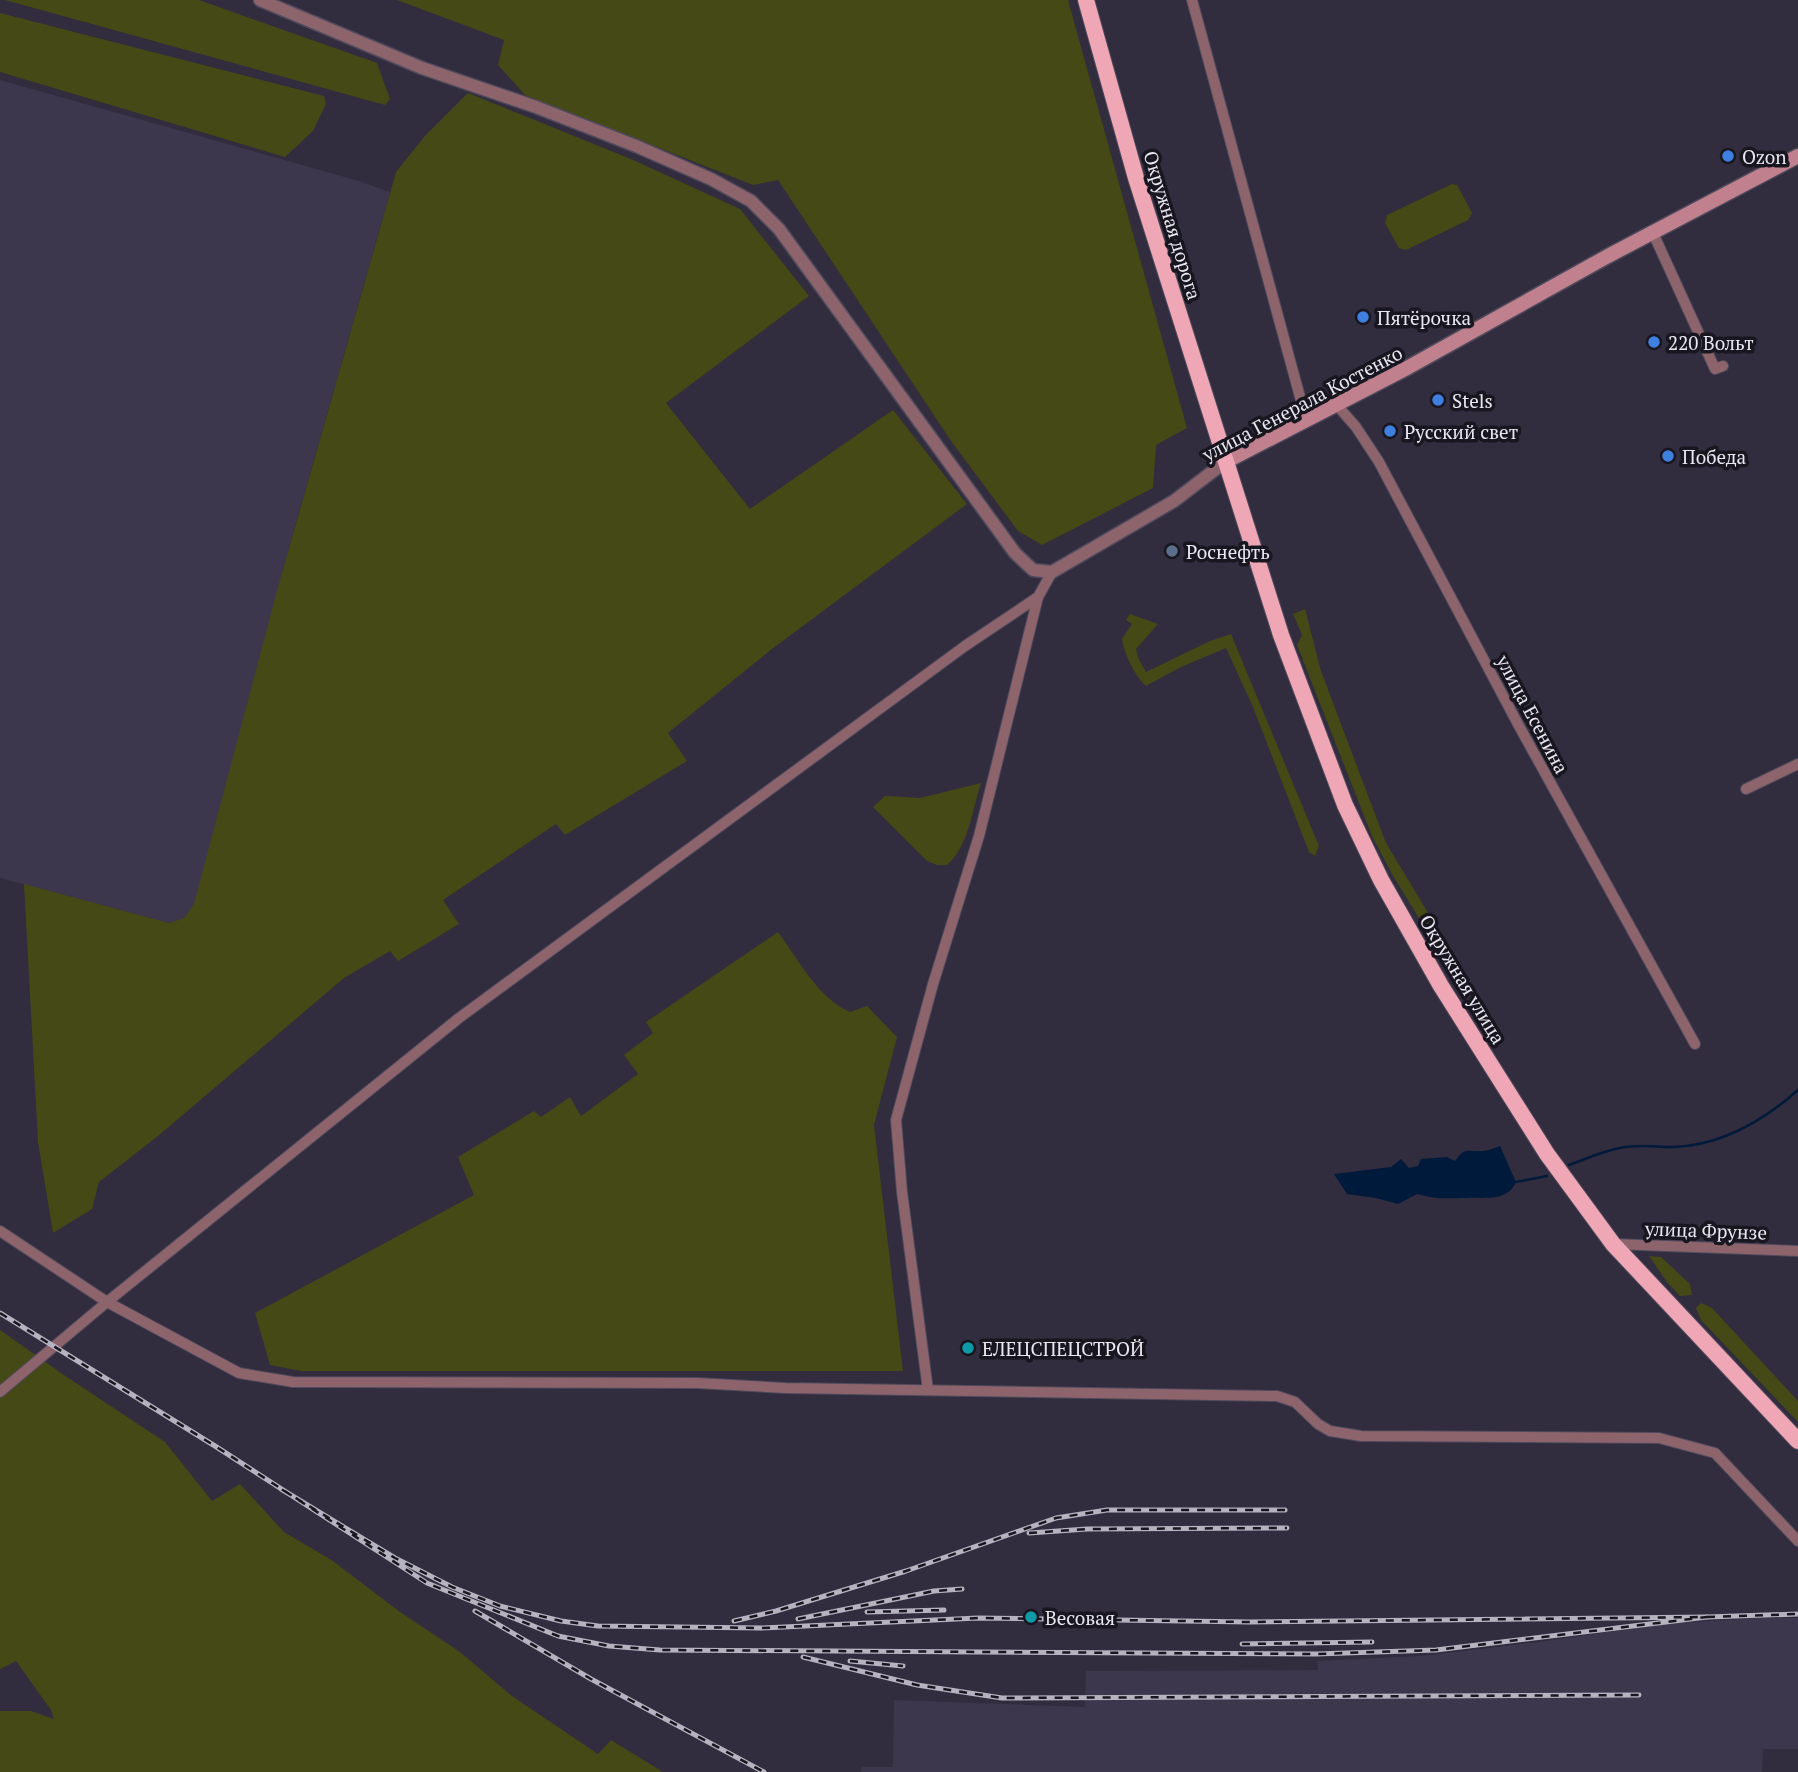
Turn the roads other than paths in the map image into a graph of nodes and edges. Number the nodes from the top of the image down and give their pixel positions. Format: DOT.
graph roads {
  1 [pos="260,0"];
  2 [pos="1086,0"];
  3 [pos="1192,0"];
  4 [pos="1798,156"];
  5 [pos="1653,233"];
  6 [pos="1723,366"];
  7 [pos="1336,404"];
  8 [pos="1306,419"];
  9 [pos="1225,462"];
  10 [pos="1052,572"];
  11 [pos="1038,597"];
  12 [pos="1798,764"];
  13 [pos="1746,789"];
  14 [pos="1695,1044"];
  15 [pos="0,1231"];
  16 [pos="1613,1244"];
  17 [pos="1798,1251"];
  18 [pos="107,1302"];
  19 [pos="928,1390"];
  20 [pos="0,1392"];
  21 [pos="1798,1441"];
  22 [pos="1798,1541"];
  1 -- 10 [label="street"];
  2 -- 9 [label="highway, Окружная дорога"];
  3 -- 8 [label="street"];
  4 -- 5 [label="main road, улица Генерала Костенко"];
  5 -- 6 [label="street"];
  5 -- 7 [label="main road, улица Генерала Костенко"];
  7 -- 8 [label="main road, улица Генерала Костенко"];
  7 -- 14 [label="street, улица Есенина"];
  8 -- 9 [label="main road, улица Генерала Костенко"];
  9 -- 10 [label="street, улица Генерала Костенко"];
  9 -- 16 [label="highway, Окружная улица"];
  10 -- 11 [label="street"];
  11 -- 18 [label="street"];
  11 -- 19 [label="street"];
  12 -- 13 [label="street"];
  15 -- 18 [label="street"];
  16 -- 17 [label="street, улица Фрунзе"];
  16 -- 21 [label="highway, Окружная улица"];
  18 -- 19 [label="street"];
  18 -- 20 [label="street"];
  19 -- 22 [label="street"];
}
